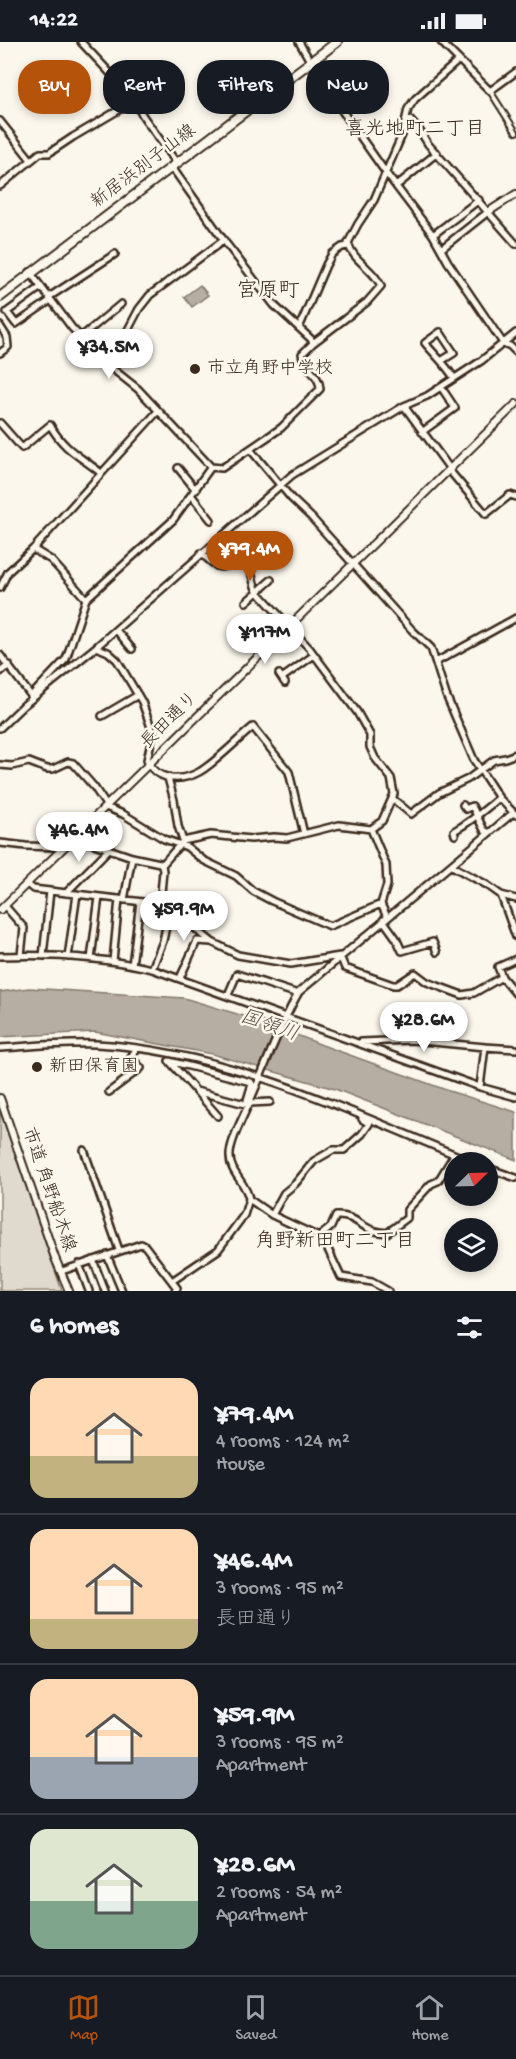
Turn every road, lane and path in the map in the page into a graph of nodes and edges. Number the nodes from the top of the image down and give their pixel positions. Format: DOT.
graph roads {
  1 [pos="81,42"];
  2 [pos="299,42"];
  3 [pos="337,42"];
  4 [pos="441,42"];
  5 [pos="309,60"];
  6 [pos="313,60"];
  7 [pos="459,60"];
  8 [pos="103,64"];
  9 [pos="306,65"];
  10 [pos="516,72"];
  11 [pos="490,91"];
  12 [pos="112,114"];
  13 [pos="142,114"];
  14 [pos="344,114"];
  15 [pos="406,120"];
  16 [pos="0,121"];
  17 [pos="516,132"];
  18 [pos="437,153"];
  19 [pos="31,160"];
  20 [pos="174,164"];
  21 [pos="386,173"];
  22 [pos="0,186"];
  23 [pos="396,186"];
  24 [pos="516,194"];
  25 [pos="478,200"];
  26 [pos="488,212"];
  27 [pos="433,235"];
  28 [pos="224,240"];
  29 [pos="516,244"];
  30 [pos="349,246"];
  31 [pos="441,249"];
  32 [pos="115,254"];
  33 [pos="30,272"];
  34 [pos="41,287"];
  35 [pos="0,297"];
  36 [pos="50,299"];
  37 [pos="121,304"];
  38 [pos="0,326"];
  39 [pos="299,328"];
  40 [pos="516,333"];
  41 [pos="81,337"];
  42 [pos="313,343"];
  43 [pos="503,343"];
  44 [pos="516,352"];
  45 [pos="0,353"];
  46 [pos="441,361"];
  47 [pos="109,366"];
  48 [pos="454,378"];
  49 [pos="441,387"];
  50 [pos="516,404"];
  51 [pos="404,406"];
  52 [pos="158,411"];
  53 [pos="0,423"];
  54 [pos="422,432"];
  55 [pos="250,449"];
  56 [pos="211,467"];
  57 [pos="178,468"];
  58 [pos="450,469"];
  59 [pos="101,473"];
  60 [pos="279,484"];
  61 [pos="196,490"];
  62 [pos="192,496"];
  63 [pos="516,497"];
  64 [pos="211,520"];
  65 [pos="33,549"];
  66 [pos="201,553"];
  67 [pos="352,564"];
  68 [pos="271,580"];
  69 [pos="0,588"];
  70 [pos="258,591"];
  71 [pos="86,599"];
  72 [pos="246,602"];
  73 [pos="516,618"];
  74 [pos="289,626"];
  75 [pos="116,630"];
  76 [pos="96,647"];
  77 [pos="132,649"];
  78 [pos="314,654"];
  79 [pos="0,655"];
  80 [pos="436,662"];
  81 [pos="9,665"];
  82 [pos="0,672"];
  83 [pos="282,678"];
  84 [pos="138,695"];
  85 [pos="32,697"];
  86 [pos="102,716"];
  87 [pos="0,728"];
  88 [pos="516,754"];
  89 [pos="148,764"];
  90 [pos="0,765"];
  91 [pos="480,769"];
  92 [pos="168,778"];
  93 [pos="499,798"];
  94 [pos="393,799"];
  95 [pos="105,805"];
  96 [pos="463,805"];
  97 [pos="514,814"];
  98 [pos="477,817"];
  99 [pos="371,829"];
  100 [pos="489,833"];
  101 [pos="304,834"];
  102 [pos="455,835"];
  103 [pos="75,836"];
  104 [pos="0,843"];
  105 [pos="182,843"];
  106 [pos="62,849"];
  107 [pos="109,849"];
  108 [pos="132,857"];
  109 [pos="162,865"];
  110 [pos="452,866"];
  111 [pos="27,884"];
  112 [pos="50,891"];
  113 [pos="66,893"];
  114 [pos="76,894"];
  115 [pos="501,895"];
  116 [pos="99,897"];
  117 [pos="516,898"];
  118 [pos="122,899"];
  119 [pos="140,902"];
  120 [pos="381,903"];
  121 [pos="160,904"];
  122 [pos="3,908"];
  123 [pos="170,908"];
  124 [pos="385,918"];
  125 [pos="516,937"];
  126 [pos="212,942"];
  127 [pos="437,951"];
  128 [pos="21,955"];
  129 [pos="0,956"];
  130 [pos="43,956"];
  131 [pos="340,956"];
  132 [pos="68,957"];
  133 [pos="92,959"];
  134 [pos="516,959"];
  135 [pos="113,961"];
  136 [pos="132,965"];
  137 [pos="152,969"];
  138 [pos="502,977"];
  139 [pos="180,978"];
  140 [pos="297,994"];
  141 [pos="516,994"];
  142 [pos="228,995"];
  143 [pos="285,1017"];
  144 [pos="360,1043"];
  145 [pos="485,1047"];
  146 [pos="0,1048"];
  147 [pos="136,1049"];
  148 [pos="516,1049"];
  149 [pos="160,1052"];
  150 [pos="169,1061"];
  151 [pos="261,1076"];
  152 [pos="480,1087"];
  153 [pos="196,1091"];
  154 [pos="109,1092"];
  155 [pos="516,1097"];
  156 [pos="0,1098"];
  157 [pos="270,1102"];
  158 [pos="248,1104"];
  159 [pos="356,1114"];
  160 [pos="218,1116"];
  161 [pos="84,1150"];
  162 [pos="447,1152"];
  163 [pos="444,1171"];
  164 [pos="498,1172"];
  165 [pos="516,1178"];
  166 [pos="249,1199"];
  167 [pos="272,1215"];
  168 [pos="319,1237"];
  169 [pos="119,1250"];
  170 [pos="107,1254"];
  171 [pos="93,1260"];
  172 [pos="79,1264"];
  173 [pos="62,1271"];
  174 [pos="172,1281"];
  175 [pos="177,1290"];
  176 [pos="69,1291"];
  177 [pos="89,1291"];
  178 [pos="105,1291"];
  179 [pos="122,1291"];
  180 [pos="388,1291"];
  1 -- 8 [label="street"];
  2 -- 5 [label="street"];
  3 -- 6 [label="main road, 新居浜別子山線"];
  4 -- 7 [label="street"];
  7 -- 11 [label="street"];
  7 -- 15 [label="street"];
  9 -- 20 [label="main road, 新居浜別子山線"];
  10 -- 11 [label="street"];
  11 -- 17 [label="street"];
  12 -- 19 [label="street"];
  13 -- 20 [label="street"];
  14 -- 21 [label="street"];
  15 -- 18 [label="street"];
  15 -- 21 [label="street"];
  16 -- 19 [label="street"];
  18 -- 23 [label="street"];
  18 -- 25 [label="street"];
  19 -- 22 [label="street"];
  20 -- 28 [label="street"];
  20 -- 33 [label="main road, 新居浜別子山線"];
  21 -- 23 [label="street"];
  21 -- 30 [label="street"];
  23 -- 27 [label="street"];
  24 -- 26 [label="street"];
  25 -- 26 [label="street"];
  25 -- 27 [label="street"];
  26 -- 29 [label="street"];
  26 -- 31 [label="street"];
  27 -- 31 [label="street"];
  28 -- 39 [label="street"];
  28 -- 47 [label="street"];
  30 -- 39 [label="street"];
  30 -- 42 [label="street"];
  31 -- 43 [label="street"];
  32 -- 36 [label="street"];
  33 -- 34 [label="street"];
  33 -- 35 [label="main road, 新居浜別子山線"];
  34 -- 36 [label="street"];
  34 -- 36 [label="street"];
  36 -- 41 [label="street"];
  37 -- 41 [label="street"];
  38 -- 45 [label="street"];
  39 -- 42 [label="street"];
  40 -- 43 [label="street"];
  41 -- 47 [label="street"];
  42 -- 55 [label="street"];
  43 -- 44 [label="street"];
  43 -- 48 [label="street"];
  46 -- 46 [label="street"];
  46 -- 48 [label="street"];
  47 -- 52 [label="street"];
  48 -- 49 [label="street"];
  49 -- 51 [label="street"];
  49 -- 54 [label="street"];
  50 -- 58 [label="street, 長田通り"];
  51 -- 54 [label="street"];
  51 -- 60 [label="street"];
  52 -- 56 [label="street"];
  52 -- 59 [label="street"];
  53 -- 59 [label="street"];
  54 -- 58 [label="street"];
  55 -- 56 [label="street"];
  55 -- 60 [label="street"];
  56 -- 61 [label="street"];
  57 -- 61 [label="street"];
  58 -- 63 [label="street"];
  58 -- 67 [label="street, 長田通り"];
  59 -- 65 [label="street"];
  60 -- 66 [label="street"];
  60 -- 67 [label="street"];
  61 -- 62 [label="street"];
  62 -- 64 [label="street"];
  62 -- 71 [label="street"];
  65 -- 69 [label="street"];
  65 -- 71 [label="street"];
  66 -- 70 [label="street"];
  66 -- 75 [label="street"];
  67 -- 74 [label="street, 長田通り"];
  67 -- 80 [label="street"];
  68 -- 70 [label="street"];
  70 -- 72 [label="street"];
  70 -- 74 [label="street"];
  71 -- 85 [label="street"];
  73 -- 80 [label="street"];
  74 -- 78 [label="street"];
  74 -- 89 [label="street, 長田通り"];
  75 -- 76 [label="street"];
  75 -- 77 [label="street"];
  76 -- 84 [label="street"];
  76 -- 85 [label="street"];
  78 -- 83 [label="street"];
  78 -- 94 [label="street"];
  79 -- 81 [label="street"];
  80 -- 91 [label="street"];
  81 -- 82 [label="street"];
  81 -- 85 [label="street"];
  84 -- 86 [label="street"];
  84 -- 89 [label="street"];
  85 -- 87 [label="street"];
  88 -- 91 [label="street"];
  89 -- 92 [label="street"];
  89 -- 95 [label="street, 長田通り"];
  90 -- 95 [label="street"];
  91 -- 93 [label="street"];
  91 -- 94 [label="street"];
  92 -- 101 [label="street"];
  92 -- 105 [label="street"];
  93 -- 97 [label="street"];
  93 -- 98 [label="street"];
  94 -- 99 [label="street"];
  95 -- 103 [label="street, 長田通り"];
  95 -- 105 [label="street"];
  96 -- 98 [label="street"];
  97 -- 100 [label="street"];
  98 -- 100 [label="street"];
  98 -- 102 [label="street"];
  99 -- 101 [label="street"];
  99 -- 120 [label="street"];
  100 -- 110 [label="street"];
  101 -- 105 [label="street"];
  103 -- 106 [label="street, 長田通り"];
  103 -- 107 [label="street"];
  104 -- 106 [label="street"];
  105 -- 109 [label="street"];
  105 -- 120 [label="street"];
  106 -- 111 [label="street, 長田通り"];
  107 -- 108 [label="street"];
  107 -- 113 [label="street"];
  108 -- 109 [label="street"];
  108 -- 118 [label="street"];
  109 -- 121 [label="street"];
  110 -- 115 [label="street"];
  110 -- 124 [label="street"];
  111 -- 112 [label="street"];
  111 -- 122 [label="street, 長田通り"];
  112 -- 113 [label="street"];
  112 -- 130 [label="street"];
  113 -- 114 [label="street"];
  114 -- 116 [label="street"];
  114 -- 132 [label="street"];
  115 -- 117 [label="street"];
  115 -- 125 [label="street"];
  116 -- 118 [label="street"];
  116 -- 133 [label="street"];
  118 -- 119 [label="street"];
  118 -- 135 [label="street"];
  119 -- 121 [label="street"];
  119 -- 136 [label="street"];
  120 -- 124 [label="street"];
  121 -- 123 [label="street"];
  122 -- 128 [label="street"];
  123 -- 126 [label="street"];
  123 -- 137 [label="street"];
  124 -- 127 [label="street"];
  124 -- 131 [label="street"];
  126 -- 131 [label="street"];
  126 -- 139 [label="street"];
  128 -- 129 [label="street"];
  128 -- 130 [label="street"];
  130 -- 132 [label="street"];
  131 -- 138 [label="street"];
  131 -- 140 [label="street"];
  132 -- 133 [label="street"];
  133 -- 135 [label="street"];
  134 -- 138 [label="street"];
  135 -- 136 [label="street"];
  136 -- 137 [label="street"];
  137 -- 139 [label="street"];
  138 -- 141 [label="street"];
  139 -- 142 [label="street"];
  140 -- 142 [label="street"];
  140 -- 143 [label="street"];
  142 -- 143 [label="street"];
  143 -- 144 [label="street"];
  143 -- 151 [label="street"];
  144 -- 145 [label="street"];
  144 -- 152 [label="street"];
  145 -- 148 [label="street"];
  145 -- 152 [label="street"];
  146 -- 147 [label="street"];
  147 -- 149 [label="street"];
  147 -- 154 [label="street"];
  149 -- 150 [label="street"];
  149 -- 151 [label="street"];
  150 -- 153 [label="street"];
  150 -- 158 [label="street"];
  151 -- 158 [label="street"];
  151 -- 159 [label="street"];
  152 -- 155 [label="street"];
  153 -- 158 [label="street"];
  153 -- 160 [label="street"];
  156 -- 173 [label="street, 市道 角野船木線"];
  157 -- 158 [label="street"];
  158 -- 166 [label="street"];
  159 -- 162 [label="street"];
  159 -- 167 [label="street"];
  161 -- 169 [label="street"];
  163 -- 168 [label="street"];
  164 -- 165 [label="street"];
  166 -- 167 [label="street"];
  166 -- 174 [label="street"];
  167 -- 168 [label="street"];
  168 -- 180 [label="street"];
  169 -- 170 [label="street"];
  169 -- 174 [label="street"];
  170 -- 171 [label="street"];
  170 -- 179 [label="street"];
  171 -- 172 [label="street"];
  171 -- 178 [label="street"];
  172 -- 173 [label="street"];
  172 -- 177 [label="street"];
  173 -- 176 [label="street, 市道 角野船木線"];
  174 -- 175 [label="street"];
}
